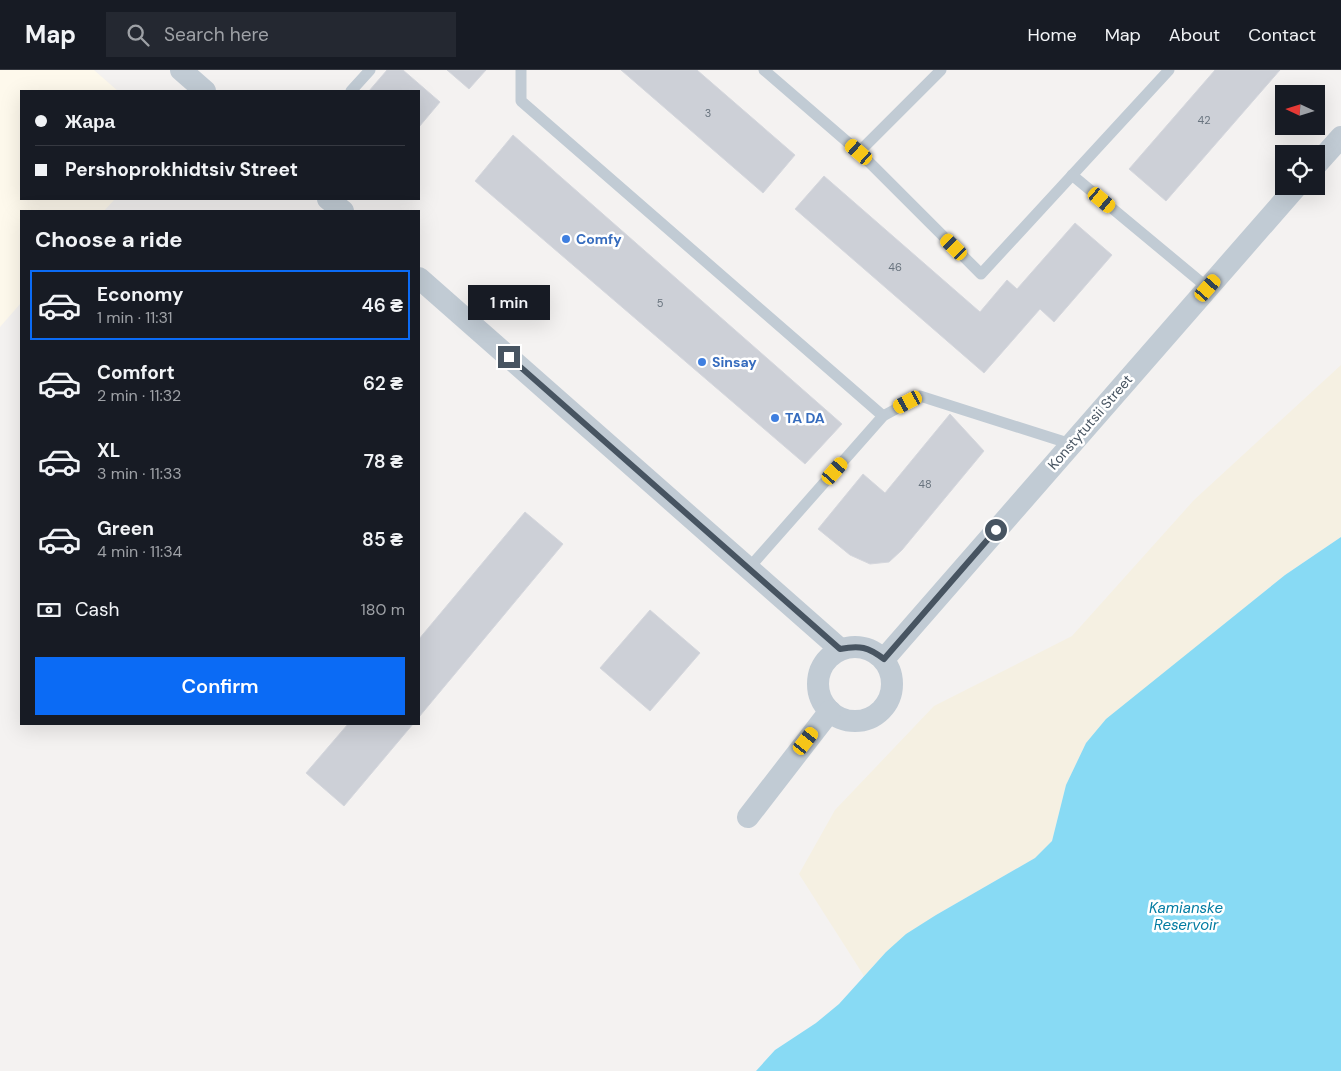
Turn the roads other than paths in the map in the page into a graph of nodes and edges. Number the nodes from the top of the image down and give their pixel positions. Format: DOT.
graph roads {
  1 [pos="181,70"];
  2 [pos="370,70"];
  3 [pos="522,70"];
  4 [pos="764,70"];
  5 [pos="941,70"];
  6 [pos="1168,70"];
  7 [pos="204,90"];
  8 [pos="352,90"];
  9 [pos="1341,136"];
  10 [pos="859,152"];
  11 [pos="1325,155"];
  12 [pos="1072,175"];
  13 [pos="1289,195"];
  14 [pos="329,200"];
  15 [pos="342,210"];
  16 [pos="420,279"];
  17 [pos="1208,288"];
  18 [pos="884,416"];
  19 [pos="1071,444"];
  20 [pos="749,568"];
  21 [pos="840,649"];
  22 [pos="884,659"];
  23 [pos="830,711"];
  24 [pos="748,817"];
  1 -- 7 [label="street"];
  2 -- 8 [label="lane"];
  3 -- 18 [label="lane"];
  4 -- 10 [label="lane"];
  5 -- 10 [label="lane"];
  6 -- 12 [label="lane"];
  9 -- 11 [label="street"];
  10 -- 12 [label="lane"];
  12 -- 17 [label="lane"];
  13 -- 17 [label="street, Konstytutsii Street"];
  14 -- 15 [label="street"];
  16 -- 20 [label="street"];
  17 -- 19 [label="street, Konstytutsii Street"];
  18 -- 19 [label="lane"];
  18 -- 20 [label="lane"];
  19 -- 22 [label="street, Konstytutsii Street"];
  20 -- 21 [label="street"];
  21 -- 22 [label="street"];
  21 -- 23 [label="street"];
  22 -- 23 [label="street"];
  23 -- 24 [label="street"];
}
